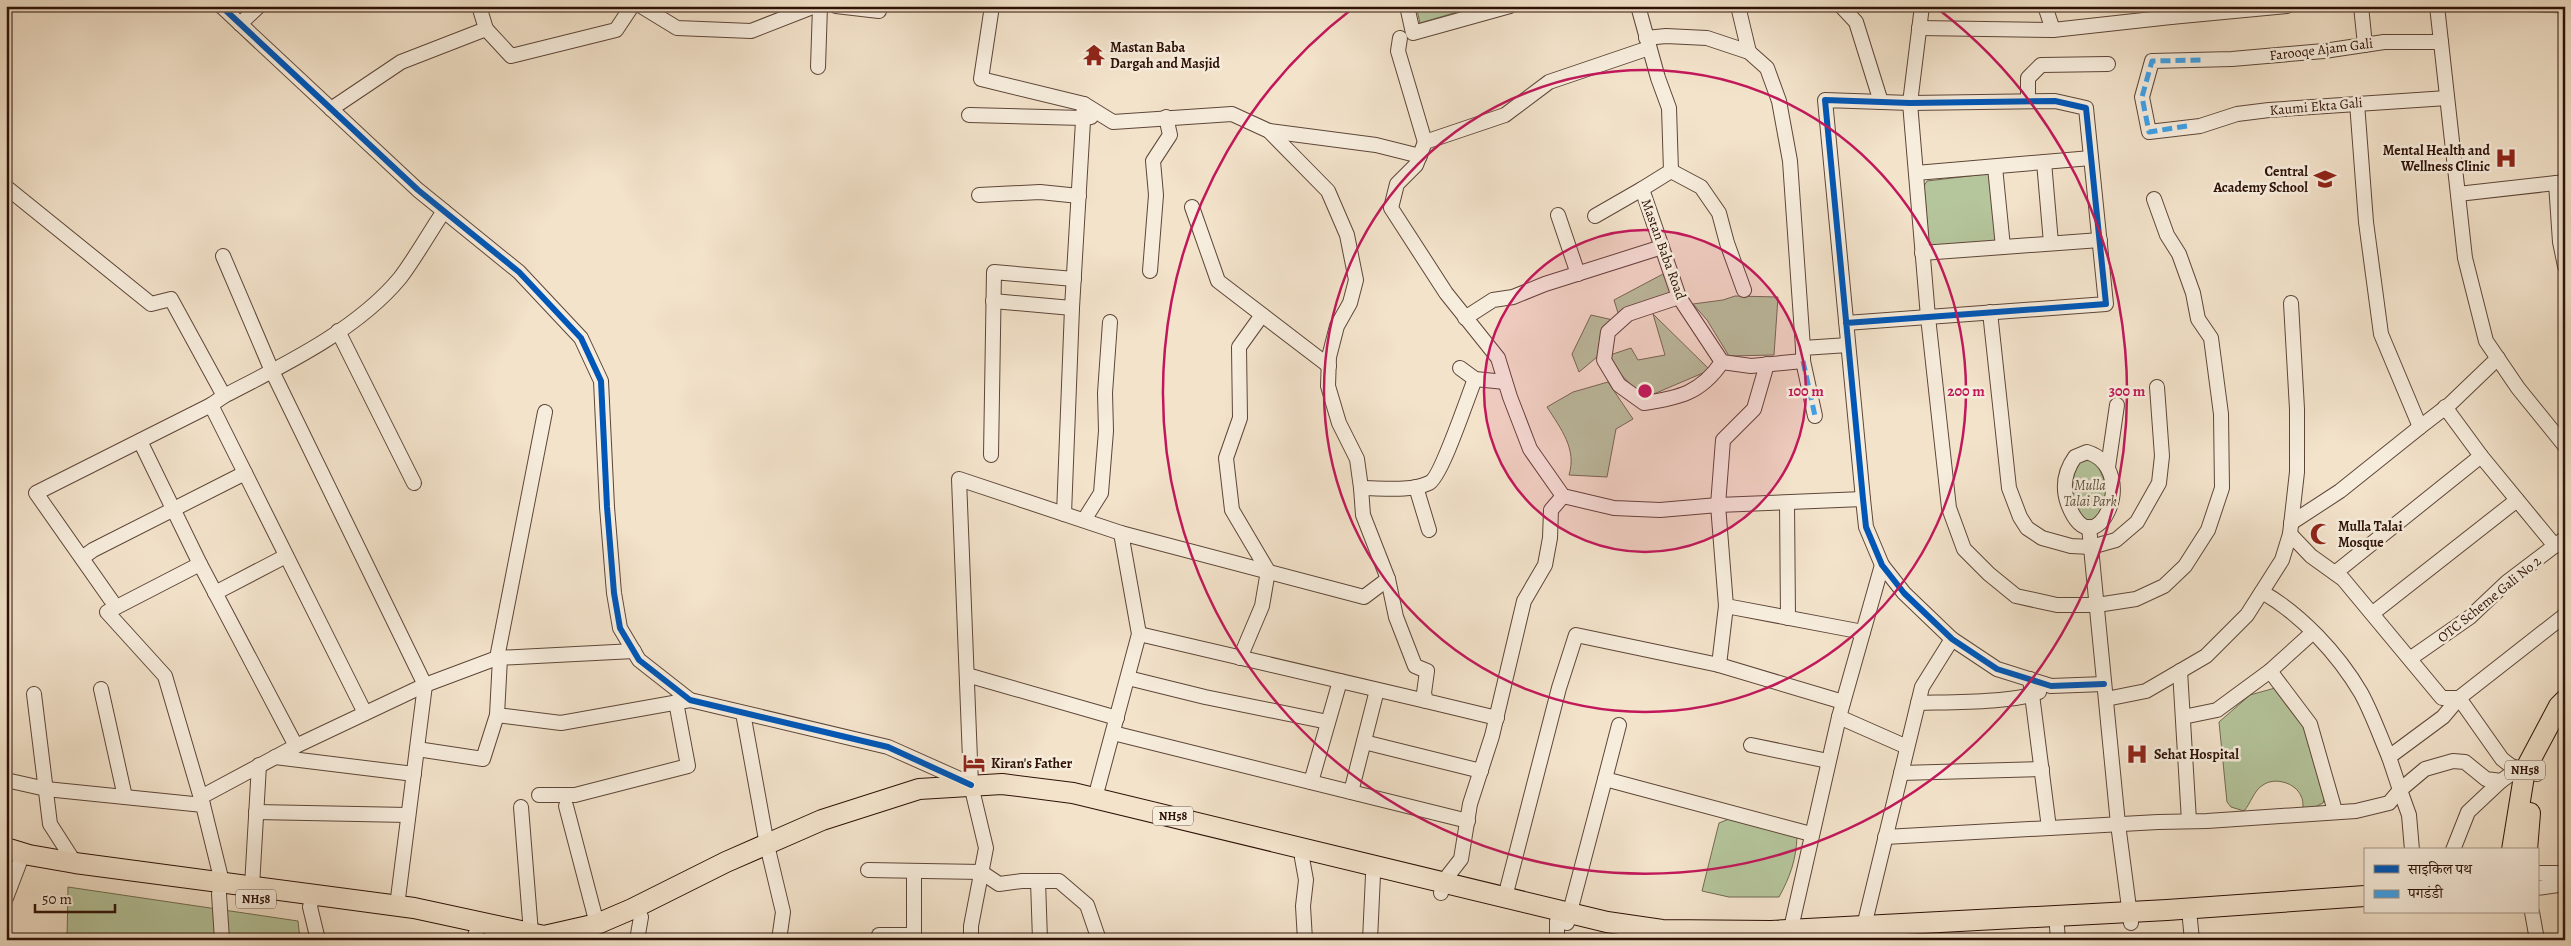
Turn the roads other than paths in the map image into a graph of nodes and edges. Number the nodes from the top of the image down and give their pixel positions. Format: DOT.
graph roads {
  1 [pos="221,6"];
  2 [pos="258,6"];
  3 [pos="479,6"];
  4 [pos="632,6"];
  5 [pos="641,6"];
  6 [pos="815,6"];
  7 [pos="820,6"];
  8 [pos="836,6"];
  9 [pos="879,6"];
  10 [pos="992,6"];
  11 [pos="1407,6"];
  12 [pos="1510,6"];
  13 [pos="1638,6"];
  14 [pos="1738,6"];
  15 [pos="1841,6"];
  16 [pos="1922,6"];
  17 [pos="2044,6"];
  18 [pos="2287,6"];
  19 [pos="2360,6"];
  20 [pos="2437,6"];
  21 [pos="2171,12"];
  22 [pos="240,24"];
  23 [pos="1919,28"];
  24 [pos="486,29"];
  25 [pos="2053,30"];
  26 [pos="1400,38"];
  27 [pos="2441,42"];
  28 [pos="1647,43"];
  29 [pos="2365,45"];
  30 [pos="1750,52"];
  31 [pos="2108,64"];
  32 [pos="818,67"];
  33 [pos="2447,98"];
  34 [pos="2028,101"];
  35 [pos="1881,102"];
  36 [pos="1910,103"];
  37 [pos="2357,103"];
  38 [pos="1084,104"];
  39 [pos="331,109"];
  40 [pos="1101,114"];
  41 [pos="969,115"];
  42 [pos="1166,117"];
  43 [pos="1083,118"];
  44 [pos="2187,126"];
  45 [pos="1269,131"];
  46 [pos="1425,142"];
  47 [pos="1420,156"];
  48 [pos="2091,158"];
  49 [pos="2044,162"];
  50 [pos="1995,166"];
  51 [pos="1671,171"];
  52 [pos="1916,174"];
  53 [pos="2560,183"];
  54 [pos="6,187"];
  55 [pos="1642,189"];
  56 [pos="2458,194"];
  57 [pos="979,195"];
  58 [pos="1079,196"];
  59 [pos="2154,199"];
  60 [pos="1192,207"];
  61 [pos="444,211"];
  62 [pos="1558,215"];
  63 [pos="1596,216"];
  64 [pos="2100,240"];
  65 [pos="2051,243"];
  66 [pos="1662,246"];
  67 [pos="2003,247"];
  68 [pos="1922,253"];
  69 [pos="223,256"];
  70 [pos="2565,266"];
  71 [pos="1150,271"];
  72 [pos="1578,274"];
  73 [pos="1074,278"];
  74 [pos="1744,290"];
  75 [pos="1679,297"];
  76 [pos="993,301"];
  77 [pos="2291,303"];
  78 [pos="1072,308"];
  79 [pos="1990,312"];
  80 [pos="1262,315"];
  81 [pos="1928,317"];
  82 [pos="1465,318"];
  83 [pos="1110,322"];
  84 [pos="1846,323"];
  85 [pos="338,331"];
  86 [pos="1848,345"];
  87 [pos="1803,354"];
  88 [pos="2498,358"];
  89 [pos="1722,362"];
  90 [pos="1766,364"];
  91 [pos="1329,366"];
  92 [pos="1460,368"];
  93 [pos="272,371"];
  94 [pos="1475,379"];
  95 [pos="1505,382"];
  96 [pos="2157,387"];
  97 [pos="224,396"];
  98 [pos="211,405"];
  99 [pos="2117,405"];
  100 [pos="2445,408"];
  101 [pos="544,412"];
  102 [pos="1815,416"];
  103 [pos="2420,427"];
  104 [pos="140,441"];
  105 [pos="2565,446"];
  106 [pos="991,456"];
  107 [pos="2481,456"];
  108 [pos="2108,467"];
  109 [pos="245,473"];
  110 [pos="414,482"];
  111 [pos="1416,487"];
  112 [pos="1360,488"];
  113 [pos="1563,496"];
  114 [pos="1863,499"];
  115 [pos="2517,500"];
  116 [pos="1786,503"];
  117 [pos="1718,505"];
  118 [pos="174,510"];
  119 [pos="1064,514"];
  120 [pos="1084,520"];
  121 [pos="2089,527"];
  122 [pos="2291,528"];
  123 [pos="1429,530"];
  124 [pos="1121,533"];
  125 [pos="2560,542"];
  126 [pos="2091,546"];
  127 [pos="286,556"];
  128 [pos="82,558"];
  129 [pos="200,564"];
  130 [pos="1882,565"];
  131 [pos="1268,571"];
  132 [pos="2334,573"];
  133 [pos="1388,579"];
  134 [pos="2262,592"];
  135 [pos="215,593"];
  136 [pos="2097,605"];
  137 [pos="1726,606"];
  138 [pos="116,607"];
  139 [pos="2373,613"];
  140 [pos="2565,615"];
  141 [pos="1788,618"];
  142 [pos="1863,632"];
  143 [pos="2312,633"];
  144 [pos="1139,634"];
  145 [pos="1952,639"];
  146 [pos="634,651"];
  147 [pos="499,658"];
  148 [pos="1240,658"];
  149 [pos="2411,658"];
  150 [pos="1719,665"];
  151 [pos="2180,671"];
  152 [pos="2270,671"];
  153 [pos="967,675"];
  154 [pos="1128,678"];
  155 [pos="2030,679"];
  156 [pos="1340,681"];
  157 [pos="425,684"];
  158 [pos="2104,684"];
  159 [pos="2052,686"];
  160 [pos="101,689"];
  161 [pos="1377,690"];
  162 [pos="34,694"];
  163 [pos="2032,695"];
  164 [pos="2459,698"];
  165 [pos="2106,699"];
  166 [pos="2565,700"];
  167 [pos="683,701"];
  168 [pos="1426,701"];
  169 [pos="1843,702"];
  170 [pos="1918,703"];
  171 [pos="365,713"];
  172 [pos="743,713"];
  173 [pos="497,715"];
  174 [pos="1839,717"];
  175 [pos="2182,717"];
  176 [pos="1117,718"];
  177 [pos="1497,718"];
  178 [pos="1328,722"];
  179 [pos="2565,724"];
  180 [pos="1619,725"];
  181 [pos="1113,733"];
  182 [pos="1364,742"];
  183 [pos="1751,745"];
  184 [pos="296,746"];
  185 [pos="1907,747"];
  186 [pos="417,749"];
  187 [pos="275,757"];
  188 [pos="2389,757"];
  189 [pos="1828,761"];
  190 [pos="259,766"];
  191 [pos="2042,769"];
  192 [pos="1481,771"];
  193 [pos="2531,772"];
  194 [pos="1901,773"];
  195 [pos="414,774"];
  196 [pos="1605,779"];
  197 [pos="6,780"];
  198 [pos="2501,781"];
  199 [pos="1311,782"];
  200 [pos="46,789"];
  201 [pos="972,790"];
  202 [pos="2400,790"];
  203 [pos="1351,792"];
  204 [pos="538,795"];
  205 [pos="125,797"];
  206 [pos="1095,798"];
  207 [pos="202,801"];
  208 [pos="521,806"];
  209 [pos="566,806"];
  210 [pos="2335,811"];
  211 [pos="256,812"];
  212 [pos="408,815"];
  213 [pos="1468,821"];
  214 [pos="2189,821"];
  215 [pos="2118,824"];
  216 [pos="2049,828"];
  217 [pos="1811,834"];
  218 [pos="1885,838"];
  219 [pos="6,848"];
  220 [pos="2412,848"];
  221 [pos="2454,848"];
  222 [pos="2512,848"];
  223 [pos="2527,848"];
  224 [pos="768,850"];
  225 [pos="1302,858"];
  226 [pos="13,861"];
  227 [pos="75,863"];
  228 [pos="868,870"];
  229 [pos="914,871"];
  230 [pos="981,872"];
  231 [pos="2538,873"];
  232 [pos="2565,873"];
  233 [pos="1373,875"];
  234 [pos="1038,881"];
  235 [pos="2565,884"];
  236 [pos="252,886"];
  237 [pos="1442,887"];
  238 [pos="220,888"];
  239 [pos="2538,888"];
  240 [pos="2364,896"];
  241 [pos="1505,897"];
  242 [pos="6,898"];
  243 [pos="312,901"];
  244 [pos="397,906"];
  245 [pos="2364,907"];
  246 [pos="2532,914"];
  247 [pos="641,917"];
  248 [pos="2130,917"];
  249 [pos="2190,920"];
  250 [pos="597,924"];
  251 [pos="1563,924"];
  252 [pos="1864,926"];
  253 [pos="2058,933"];
  254 [pos="531,934"];
  255 [pos="878,935"];
  256 [pos="1790,935"];
  257 [pos="475,937"];
  258 [pos="914,938"];
  259 [pos="1835,939"];
  260 [pos="222,940"];
  261 [pos="318,940"];
  262 [pos="505,940"];
  263 [pos="577,940"];
  264 [pos="637,940"];
  265 [pos="779,940"];
  266 [pos="972,940"];
  267 [pos="1040,940"];
  268 [pos="1099,940"];
  269 [pos="1305,940"];
  270 [pos="1370,940"];
  271 [pos="1650,940"];
  272 [pos="2192,940"];
  273 [pos="2537,940"];
  1 -- 22 [label="street"];
  2 -- 22 [label="street"];
  3 -- 24 [label="street"];
  4 -- 24 [label="street"];
  5 -- 6 [label="street"];
  7 -- 32 [label="street"];
  8 -- 9 [label="street"];
  10 -- 38 [label="street"];
  11 -- 12 [label="street"];
  13 -- 28 [label="street"];
  14 -- 30 [label="street"];
  15 -- 35 [label="street"];
  16 -- 23 [label="street"];
  17 -- 25 [label="street"];
  18 -- 21 [label="street"];
  19 -- 29 [label="street"];
  20 -- 27 [label="street"];
  21 -- 25 [label="street"];
  22 -- 39 [label="street"];
  23 -- 25 [label="street"];
  23 -- 36 [label="street"];
  24 -- 39 [label="street"];
  26 -- 46 [label="street"];
  27 -- 29 [label="street, Farooqe Ajam Gali"];
  27 -- 33 [label="street"];
  28 -- 30 [label="street"];
  28 -- 46 [label="street"];
  28 -- 51 [label="street"];
  29 -- 44 [label="street, Farooqe Ajam Gali"];
  30 -- 87 [label="street"];
  31 -- 34 [label="street"];
  33 -- 37 [label="street, Kaumi Ekta Gali"];
  33 -- 56 [label="street"];
  34 -- 36 [label="street"];
  34 -- 48 [label="street"];
  35 -- 36 [label="street"];
  35 -- 84 [label="street"];
  36 -- 52 [label="street"];
  37 -- 44 [label="street, Kaumi Ekta Gali"];
  37 -- 103 [label="street"];
  38 -- 40 [label="street"];
  38 -- 43 [label="street"];
  39 -- 61 [label="street"];
  40 -- 42 [label="street"];
  40 -- 43 [label="street"];
  41 -- 43 [label="street"];
  42 -- 45 [label="street"];
  42 -- 71 [label="street"];
  43 -- 58 [label="street"];
  45 -- 47 [label="street"];
  45 -- 91 [label="street"];
  46 -- 47 [label="street"];
  47 -- 82 [label="street"];
  48 -- 49 [label="street"];
  48 -- 64 [label="street"];
  49 -- 50 [label="street"];
  49 -- 65 [label="street"];
  50 -- 52 [label="street"];
  50 -- 67 [label="street"];
  51 -- 55 [label="street, Mastan Baba Road"];
  51 -- 74 [label="street"];
  52 -- 68 [label="street"];
  53 -- 56 [label="street"];
  53 -- 70 [label="street"];
  54 -- 97 [label="street"];
  55 -- 63 [label="street"];
  55 -- 66 [label="street, Mastan Baba Road"];
  56 -- 88 [label="street"];
  57 -- 58 [label="street"];
  58 -- 73 [label="street"];
  59 -- 136 [label="street"];
  60 -- 80 [label="street"];
  61 -- 85 [label="street"];
  61 -- 146 [label="street"];
  62 -- 72 [label="street"];
  64 -- 65 [label="street"];
  64 -- 79 [label="street"];
  65 -- 67 [label="street"];
  66 -- 72 [label="street"];
  66 -- 75 [label="street, Mastan Baba Road"];
  67 -- 68 [label="street"];
  68 -- 81 [label="street"];
  69 -- 93 [label="street"];
  72 -- 82 [label="street"];
  73 -- 76 [label="street"];
  73 -- 78 [label="street"];
  75 -- 89 [label="street, Mastan Baba Road"];
  75 -- 89 [label="street"];
  76 -- 78 [label="street"];
  76 -- 106 [label="street"];
  77 -- 122 [label="street"];
  78 -- 119 [label="street"];
  79 -- 81 [label="street"];
  79 -- 126 [label="street"];
  80 -- 91 [label="street"];
  80 -- 131 [label="street"];
  81 -- 84 [label="street"];
  81 -- 136 [label="street"];
  82 -- 95 [label="street"];
  83 -- 120 [label="street"];
  84 -- 86 [label="street"];
  85 -- 93 [label="street"];
  85 -- 110 [label="street"];
  86 -- 87 [label="street"];
  86 -- 114 [label="street"];
  87 -- 90 [label="street"];
  87 -- 102 [label="street"];
  88 -- 100 [label="street"];
  88 -- 105 [label="street"];
  89 -- 90 [label="street"];
  90 -- 117 [label="street"];
  91 -- 112 [label="street"];
  92 -- 94 [label="street"];
  93 -- 97 [label="street"];
  93 -- 157 [label="street"];
  94 -- 95 [label="street"];
  94 -- 111 [label="street"];
  95 -- 113 [label="street"];
  96 -- 126 [label="street"];
  97 -- 98 [label="street"];
  98 -- 104 [label="street"];
  98 -- 109 [label="street"];
  99 -- 108 [label="street"];
  100 -- 103 [label="street"];
  100 -- 107 [label="street"];
  101 -- 147 [label="street"];
  103 -- 122 [label="street"];
  104 -- 118 [label="street"];
  104 -- 128 [label="street"];
  107 -- 115 [label="street"];
  107 -- 132 [label="street"];
  108 -- 121 [label="street"];
  108 -- 121 [label="street"];
  109 -- 118 [label="street"];
  109 -- 127 [label="street"];
  111 -- 112 [label="street"];
  111 -- 123 [label="street"];
  112 -- 133 [label="street"];
  113 -- 117 [label="street"];
  113 -- 177 [label="street"];
  114 -- 116 [label="street"];
  114 -- 130 [label="street"];
  115 -- 125 [label="street"];
  115 -- 139 [label="street"];
  116 -- 117 [label="street"];
  116 -- 141 [label="street"];
  117 -- 137 [label="street"];
  118 -- 128 [label="street"];
  118 -- 129 [label="street"];
  119 -- 120 [label="street"];
  119 -- 153 [label="street"];
  120 -- 124 [label="street"];
  121 -- 126 [label="street"];
  122 -- 132 [label="street"];
  122 -- 134 [label="street"];
  124 -- 131 [label="street"];
  124 -- 144 [label="street"];
  125 -- 149 [label="street, OTC Scheme Gali No 2"];
  126 -- 136 [label="street"];
  127 -- 135 [label="street"];
  127 -- 171 [label="street"];
  128 -- 138 [label="street"];
  129 -- 135 [label="street"];
  129 -- 138 [label="street"];
  130 -- 142 [label="street"];
  130 -- 145 [label="street"];
  131 -- 133 [label="street"];
  131 -- 148 [label="street"];
  132 -- 139 [label="street"];
  133 -- 168 [label="street"];
  134 -- 143 [label="street"];
  134 -- 151 [label="street"];
  135 -- 184 [label="street"];
  136 -- 158 [label="street"];
  137 -- 141 [label="street"];
  137 -- 150 [label="street"];
  138 -- 207 [label="street"];
  139 -- 149 [label="street"];
  140 -- 164 [label="street"];
  141 -- 142 [label="street"];
  142 -- 169 [label="street"];
  143 -- 152 [label="street"];
  143 -- 188 [label="street"];
  144 -- 148 [label="street"];
  144 -- 154 [label="street"];
  145 -- 155 [label="street"];
  145 -- 170 [label="street"];
  146 -- 147 [label="street"];
  146 -- 167 [label="street"];
  147 -- 157 [label="street"];
  147 -- 173 [label="street"];
  148 -- 156 [label="street"];
  149 -- 164 [label="street"];
  150 -- 169 [label="street"];
  150 -- 241 [label="street"];
  151 -- 165 [label="street"];
  151 -- 175 [label="street"];
  152 -- 175 [label="street"];
  152 -- 210 [label="street"];
  153 -- 176 [label="street"];
  153 -- 201 [label="street"];
  154 -- 176 [label="street"];
  154 -- 178 [label="street"];
  155 -- 159 [label="street"];
  155 -- 163 [label="street"];
  156 -- 161 [label="street"];
  156 -- 178 [label="street"];
  157 -- 171 [label="street"];
  157 -- 186 [label="street"];
  158 -- 159 [label="street"];
  158 -- 165 [label="street"];
  159 -- 163 [label="street"];
  160 -- 205 [label="street"];
  161 -- 168 [label="street"];
  161 -- 182 [label="street"];
  162 -- 200 [label="street"];
  163 -- 170 [label="street"];
  163 -- 191 [label="street"];
  164 -- 188 [label="street"];
  164 -- 193 [label="street"];
  165 -- 215 [label="street"];
  166 -- 193 [label="highway, NH58"];
  167 -- 172 [label="street"];
  167 -- 173 [label="street"];
  167 -- 204 [label="street"];
  168 -- 177 [label="street"];
  169 -- 174 [label="street"];
  170 -- 185 [label="street"];
  171 -- 184 [label="street"];
  172 -- 201 [label="street"];
  172 -- 224 [label="street"];
  173 -- 186 [label="street"];
  174 -- 185 [label="street"];
  174 -- 189 [label="street"];
  175 -- 214 [label="street"];
  176 -- 181 [label="street"];
  177 -- 192 [label="street"];
  178 -- 199 [label="street"];
  179 -- 193 [label="highway, NH58"];
  180 -- 196 [label="street"];
  181 -- 199 [label="street"];
  181 -- 206 [label="street"];
  182 -- 192 [label="street"];
  182 -- 203 [label="street"];
  183 -- 189 [label="street"];
  184 -- 187 [label="street"];
  185 -- 194 [label="street"];
  186 -- 195 [label="street"];
  187 -- 190 [label="street"];
  187 -- 195 [label="street"];
  188 -- 202 [label="street"];
  189 -- 217 [label="street"];
  190 -- 207 [label="street"];
  190 -- 211 [label="street"];
  191 -- 194 [label="street"];
  191 -- 216 [label="street"];
  192 -- 213 [label="street"];
  193 -- 198 [label="street"];
  193 -- 222 [label="highway, NH58"];
  193 -- 223 [label="highway, NH58"];
  194 -- 218 [label="street"];
  195 -- 212 [label="street"];
  196 -- 217 [label="street"];
  196 -- 251 [label="street"];
  197 -- 200 [label="street"];
  198 -- 202 [label="street"];
  198 -- 221 [label="street"];
  199 -- 203 [label="street"];
  200 -- 205 [label="street"];
  200 -- 227 [label="street"];
  201 -- 206 [label="highway, NH58"];
  201 -- 224 [label="highway, NH58"];
  201 -- 225 [label="highway, NH58"];
  201 -- 230 [label="street"];
  202 -- 210 [label="street"];
  202 -- 220 [label="street"];
  203 -- 213 [label="street"];
  205 -- 207 [label="street"];
  206 -- 237 [label="highway, NH58"];
  207 -- 238 [label="street"];
  208 -- 254 [label="street"];
  209 -- 250 [label="street"];
  210 -- 214 [label="street"];
  211 -- 212 [label="street"];
  211 -- 236 [label="street"];
  212 -- 244 [label="street"];
  213 -- 237 [label="street"];
  214 -- 215 [label="street"];
  215 -- 216 [label="street"];
  215 -- 248 [label="street"];
  216 -- 218 [label="street"];
  217 -- 256 [label="street"];
  218 -- 252 [label="street"];
  219 -- 227 [label="highway, NH58"];
  224 -- 247 [label="highway, NH58"];
  224 -- 250 [label="highway, NH58"];
  224 -- 265 [label="street"];
  225 -- 233 [label="highway, NH58"];
  225 -- 269 [label="street"];
  226 -- 238 [label="highway, NH58"];
  226 -- 242 [label="street"];
  227 -- 238 [label="highway, NH58"];
  228 -- 229 [label="street"];
  229 -- 230 [label="street"];
  229 -- 258 [label="street"];
  230 -- 234 [label="street"];
  230 -- 266 [label="street"];
  231 -- 232 [label="street"];
  233 -- 237 [label="highway, NH58"];
  233 -- 270 [label="street"];
  234 -- 267 [label="street"];
  234 -- 268 [label="street"];
  235 -- 239 [label="street"];
  236 -- 238 [label="highway, NH58"];
  236 -- 243 [label="highway, NH58"];
  237 -- 241 [label="highway, NH58"];
  237 -- 251 [label="highway, NH58"];
  238 -- 243 [label="highway, NH58"];
  238 -- 260 [label="street"];
  240 -- 248 [label="highway, NH58"];
  241 -- 251 [label="highway, NH58"];
  243 -- 244 [label="highway, NH58"];
  243 -- 257 [label="highway, NH58"];
  243 -- 261 [label="street"];
  244 -- 254 [label="highway, NH58"];
  245 -- 249 [label="highway, NH58"];
  246 -- 273 [label="street"];
  247 -- 263 [label="highway, NH58"];
  247 -- 264 [label="street"];
  248 -- 249 [label="highway, NH58"];
  248 -- 252 [label="highway, NH58"];
  248 -- 253 [label="highway, NH58"];
  249 -- 272 [label="street"];
  250 -- 254 [label="highway, NH58"];
  251 -- 256 [label="highway, NH58"];
  251 -- 271 [label="highway, NH58"];
  252 -- 256 [label="highway, NH58"];
  253 -- 259 [label="highway, NH58"];
  255 -- 258 [label="street"];
  257 -- 262 [label="highway, NH58"];
}
